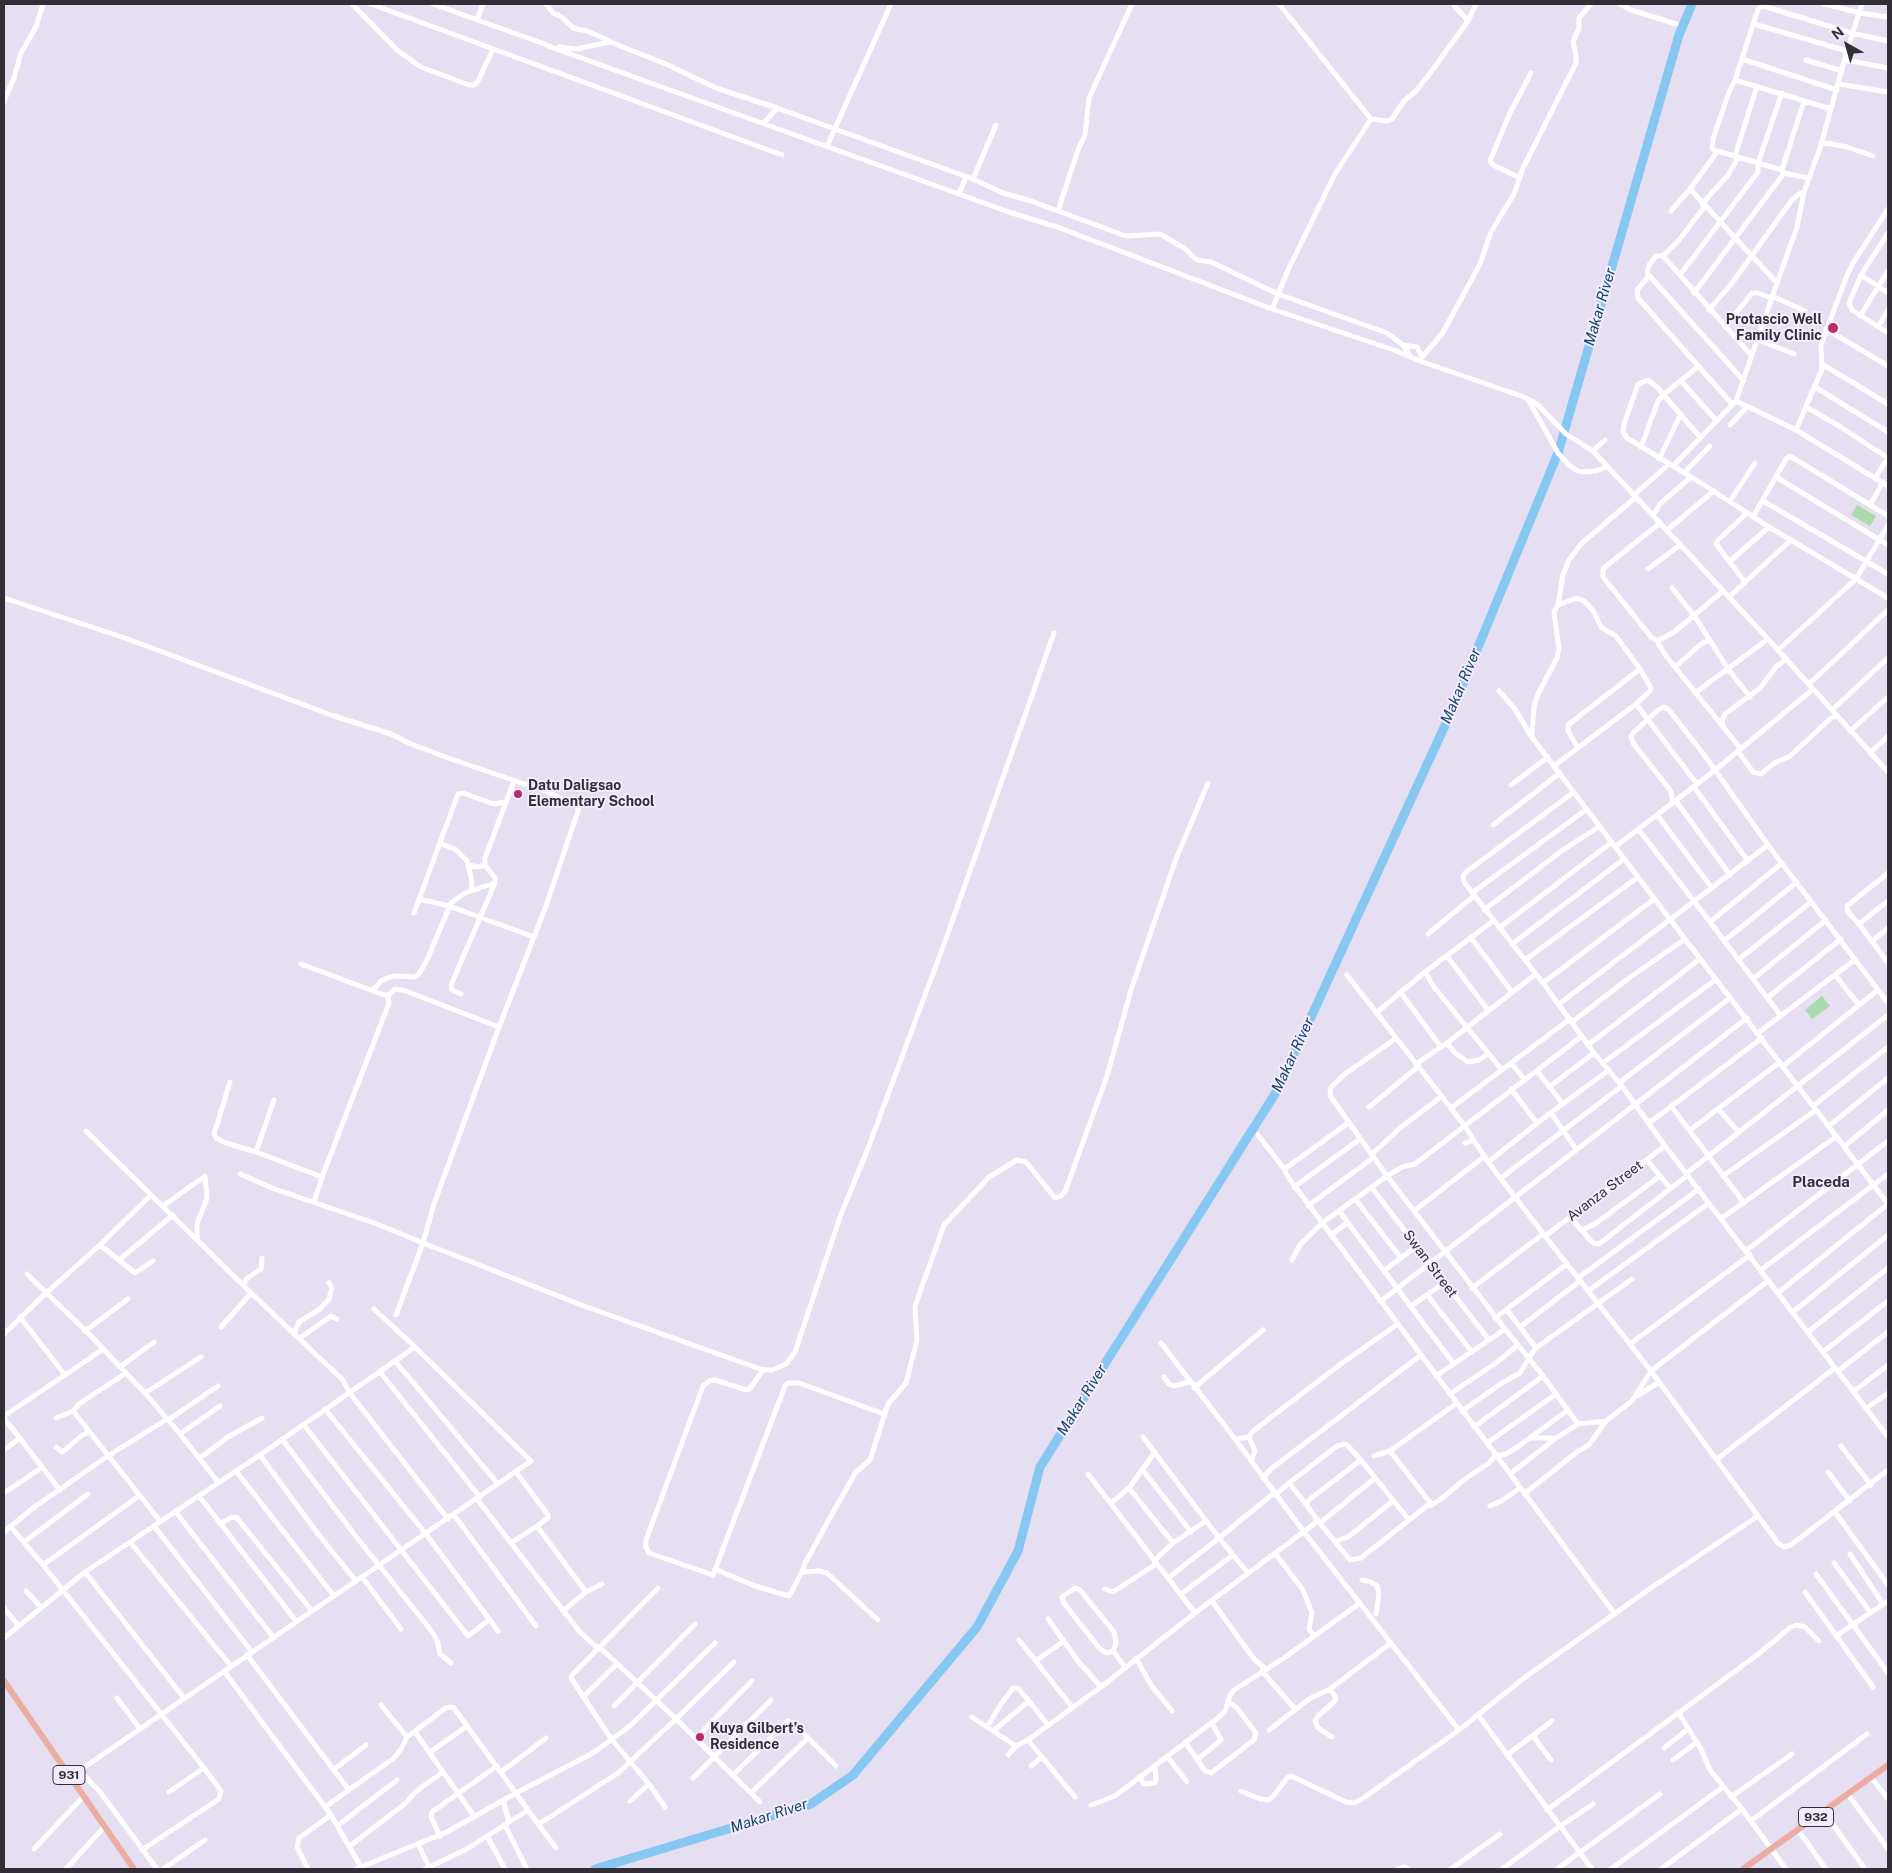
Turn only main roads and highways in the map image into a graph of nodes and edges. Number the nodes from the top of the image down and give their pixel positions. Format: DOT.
graph roads {
  1 [pos="4,1681"];
  2 [pos="1888,1765"];
  3 [pos="134,1869"];
  4 [pos="1745,1869"];
  1 -- 3 [label="main road, 931"];
  2 -- 4 [label="main road, 932"];
}
